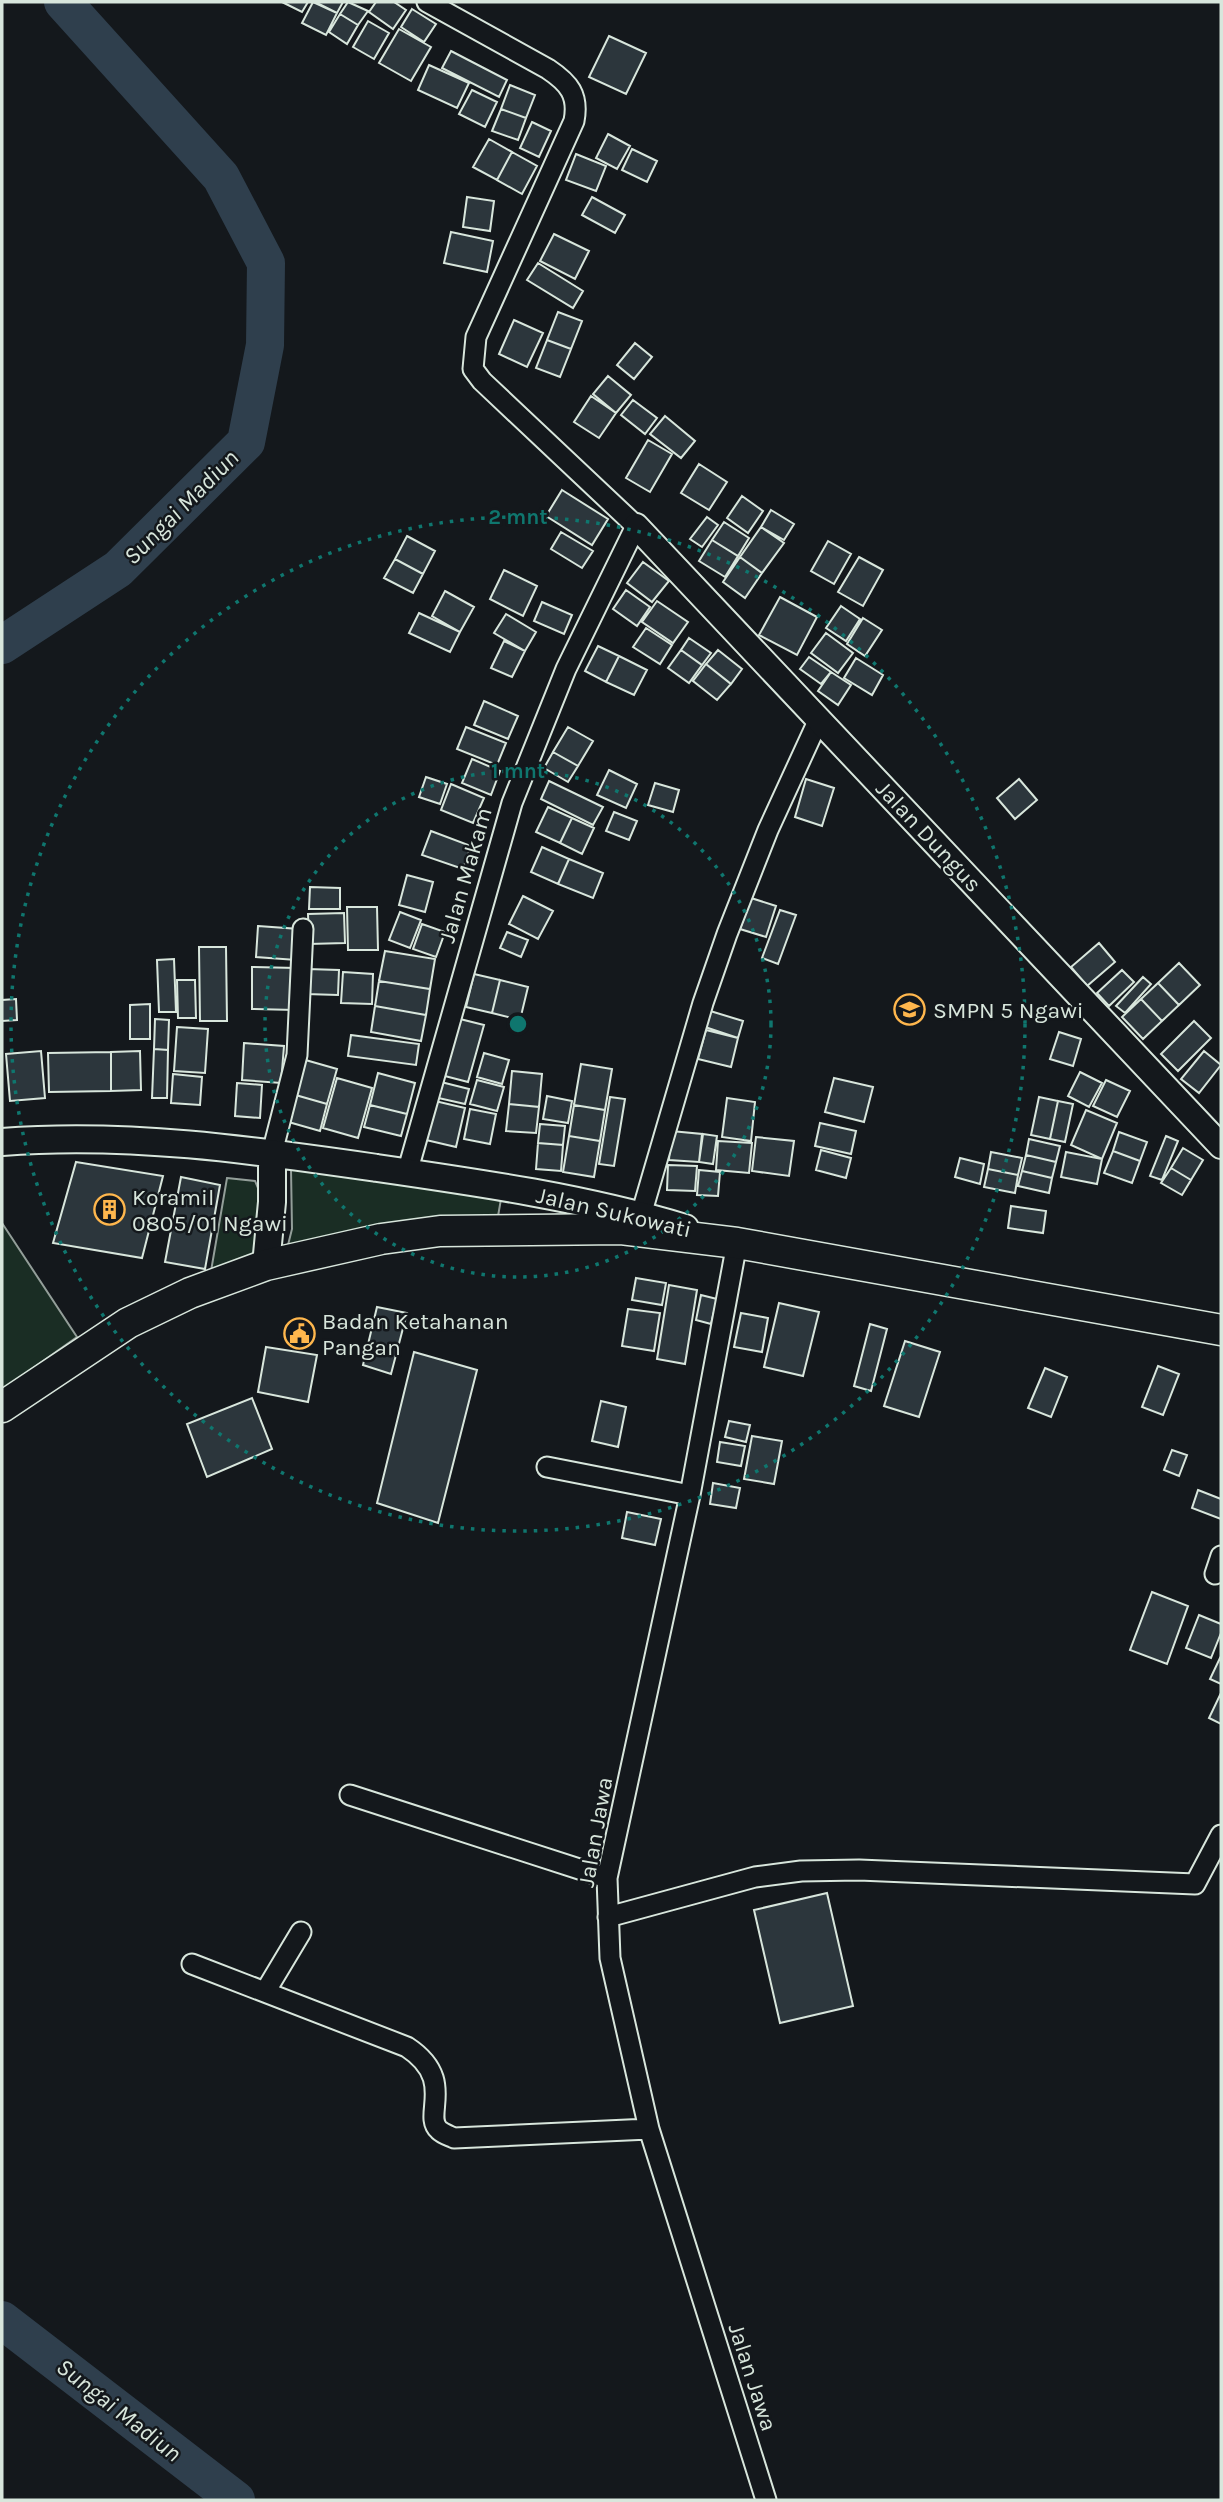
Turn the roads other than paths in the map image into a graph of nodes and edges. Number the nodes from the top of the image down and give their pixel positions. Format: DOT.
graph roads {
  1 [pos="427,2"];
  2 [pos="636,526"];
  3 [pos="819,719"];
  4 [pos="303,929"];
  5 [pos="2,1142"];
  6 [pos="1221,1146"];
  7 [pos="272,1153"];
  8 [pos="407,1172"];
  9 [pos="641,1215"];
  10 [pos="737,1243"];
  11 [pos="266,1265"];
  12 [pos="1221,1330"];
  13 [pos="2,1407"];
  14 [pos="547,1466"];
  15 [pos="690,1494"];
  16 [pos="350,1794"];
  17 [pos="1221,1835"];
  18 [pos="607,1878"];
  19 [pos="608,1917"];
  20 [pos="301,1931"];
  21 [pos="192,1964"];
  22 [pos="265,1992"];
  23 [pos="649,2129"];
  24 [pos="766,2500"];
  1 -- 2 [label="street"];
  2 -- 3 [label="street, Jalan Dungus"];
  2 -- 8 [label="street, Jalan Makam"];
  3 -- 6 [label="street, Jalan Dungus"];
  3 -- 9 [label="street"];
  4 -- 7 [label="street"];
  5 -- 7 [label="main road, Jalan Sukowati"];
  7 -- 8 [label="main road, Jalan Sukowati"];
  7 -- 11 [label="main road"];
  8 -- 9 [label="main road, Jalan Sukowati"];
  9 -- 10 [label="main road, Jalan Sukowati"];
  10 -- 11 [label="main road"];
  10 -- 12 [label="main road, Jalan Sukowati"];
  10 -- 15 [label="street, Jalan Jawa"];
  11 -- 13 [label="main road"];
  14 -- 15 [label="street"];
  15 -- 18 [label="street, Jalan Jawa"];
  16 -- 18 [label="street"];
  17 -- 19 [label="street"];
  18 -- 19 [label="street, Jalan Jawa"];
  19 -- 23 [label="street, Jalan Jawa"];
  20 -- 22 [label="street"];
  21 -- 22 [label="street"];
  22 -- 23 [label="street"];
  23 -- 24 [label="street, Jalan Jawa"];
}
